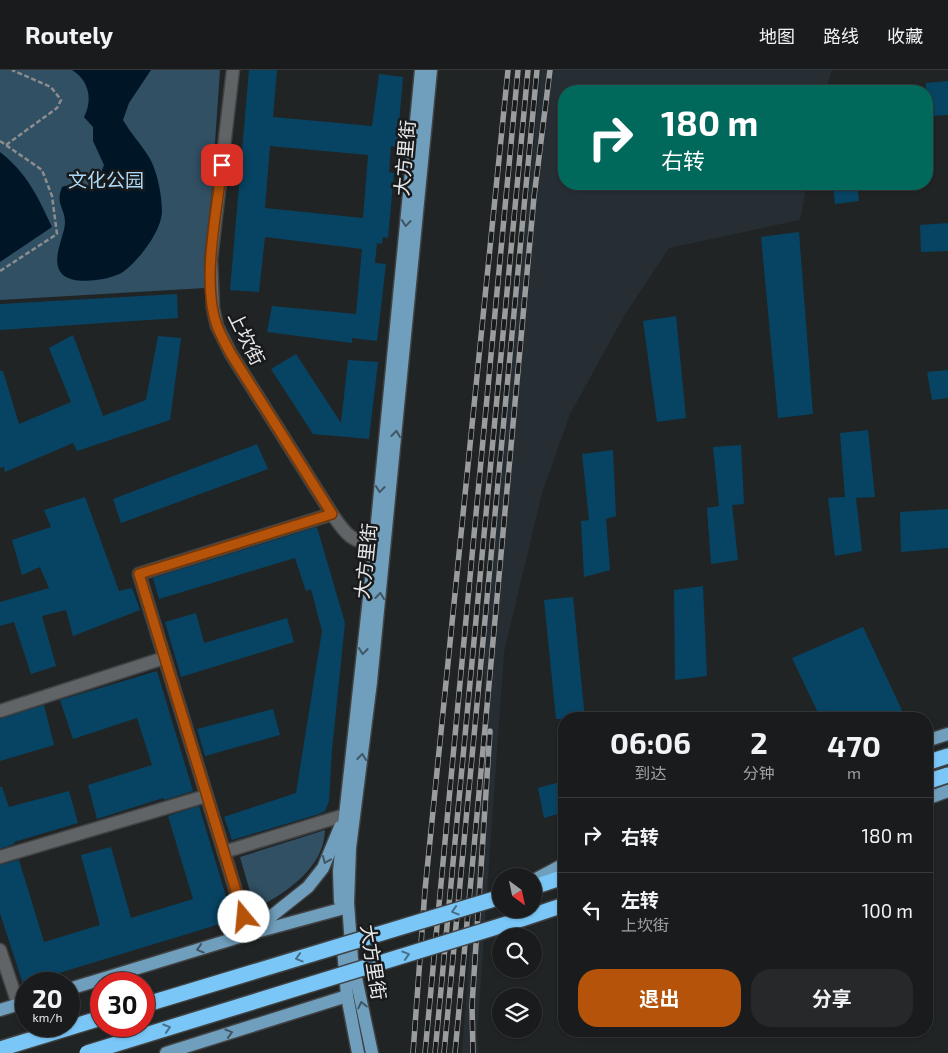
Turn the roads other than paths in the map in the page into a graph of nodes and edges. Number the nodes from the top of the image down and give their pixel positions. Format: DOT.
graph roads {
  1 [pos="233,70"];
  2 [pos="421,70"];
  3 [pos="431,70"];
  4 [pos="332,514"];
  5 [pos="375,543"];
  6 [pos="164,658"];
  7 [pos="0,711"];
  8 [pos="948,734"];
  9 [pos="933,739"];
  10 [pos="948,756"];
  11 [pos="933,761"];
  12 [pos="948,775"];
  13 [pos="933,780"];
  14 [pos="948,791"];
  15 [pos="206,796"];
  16 [pos="933,796"];
  17 [pos="345,815"];
  18 [pos="224,852"];
  19 [pos="0,857"];
  20 [pos="558,867"];
  21 [pos="542,876"];
  22 [pos="558,879"];
  23 [pos="542,884"];
  24 [pos="492,900"];
  25 [pos="558,907"];
  26 [pos="344,908"];
  27 [pos="558,913"];
  28 [pos="513,922"];
  29 [pos="249,934"];
  30 [pos="0,950"];
  31 [pos="15,986"];
  32 [pos="80,986"];
  33 [pos="347,996"];
  34 [pos="155,1002"];
  35 [pos="15,1005"];
  36 [pos="0,1010"];
  37 [pos="90,1021"];
  38 [pos="0,1049"];
  39 [pos="87,1053"];
  40 [pos="166,1053"];
  41 [pos="358,1053"];
  42 [pos="372,1053"];
  1 -- 4 [label="street, 上坎街"];
  2 -- 5 [label="main road, 大方里街, one-way"];
  26 -- 3 [label="main road, 大方里街, one-way"];
  4 -- 5 [label="street, 上坎街"];
  4 -- 6 [label="street"];
  5 -- 17 [label="main road, 大方里街, one-way"];
  6 -- 7 [label="street"];
  6 -- 15 [label="street"];
  8 -- 9 [label="main road"];
  10 -- 11 [label="highway"];
  12 -- 13 [label="highway"];
  14 -- 16 [label="main road"];
  15 -- 18 [label="street"];
  15 -- 19 [label="street"];
  17 -- 18 [label="street"];
  17 -- 26 [label="main road, 大方里街"];
  17 -- 29 [label="main road, one-way"];
  18 -- 29 [label="street"];
  20 -- 21 [label="main road"];
  22 -- 23 [label="highway"];
  24 -- 34 [label="highway, one-way, bridge"];
  25 -- 28 [label="highway"];
  26 -- 29 [label="main road"];
  26 -- 33 [label="main road, 大方里街"];
  42 -- 26 [label="main road, 大方里街, one-way"];
  27 -- 28 [label="main road"];
  39 -- 28 [label="highway, one-way, bridge"];
  29 -- 32 [label="main road, one-way"];
  30 -- 31 [label="street"];
  40 -- 33 [label="main road, one-way"];
  33 -- 41 [label="main road, 大方里街"];
  35 -- 36 [label="main road"];
  37 -- 38 [label="highway"];
}
